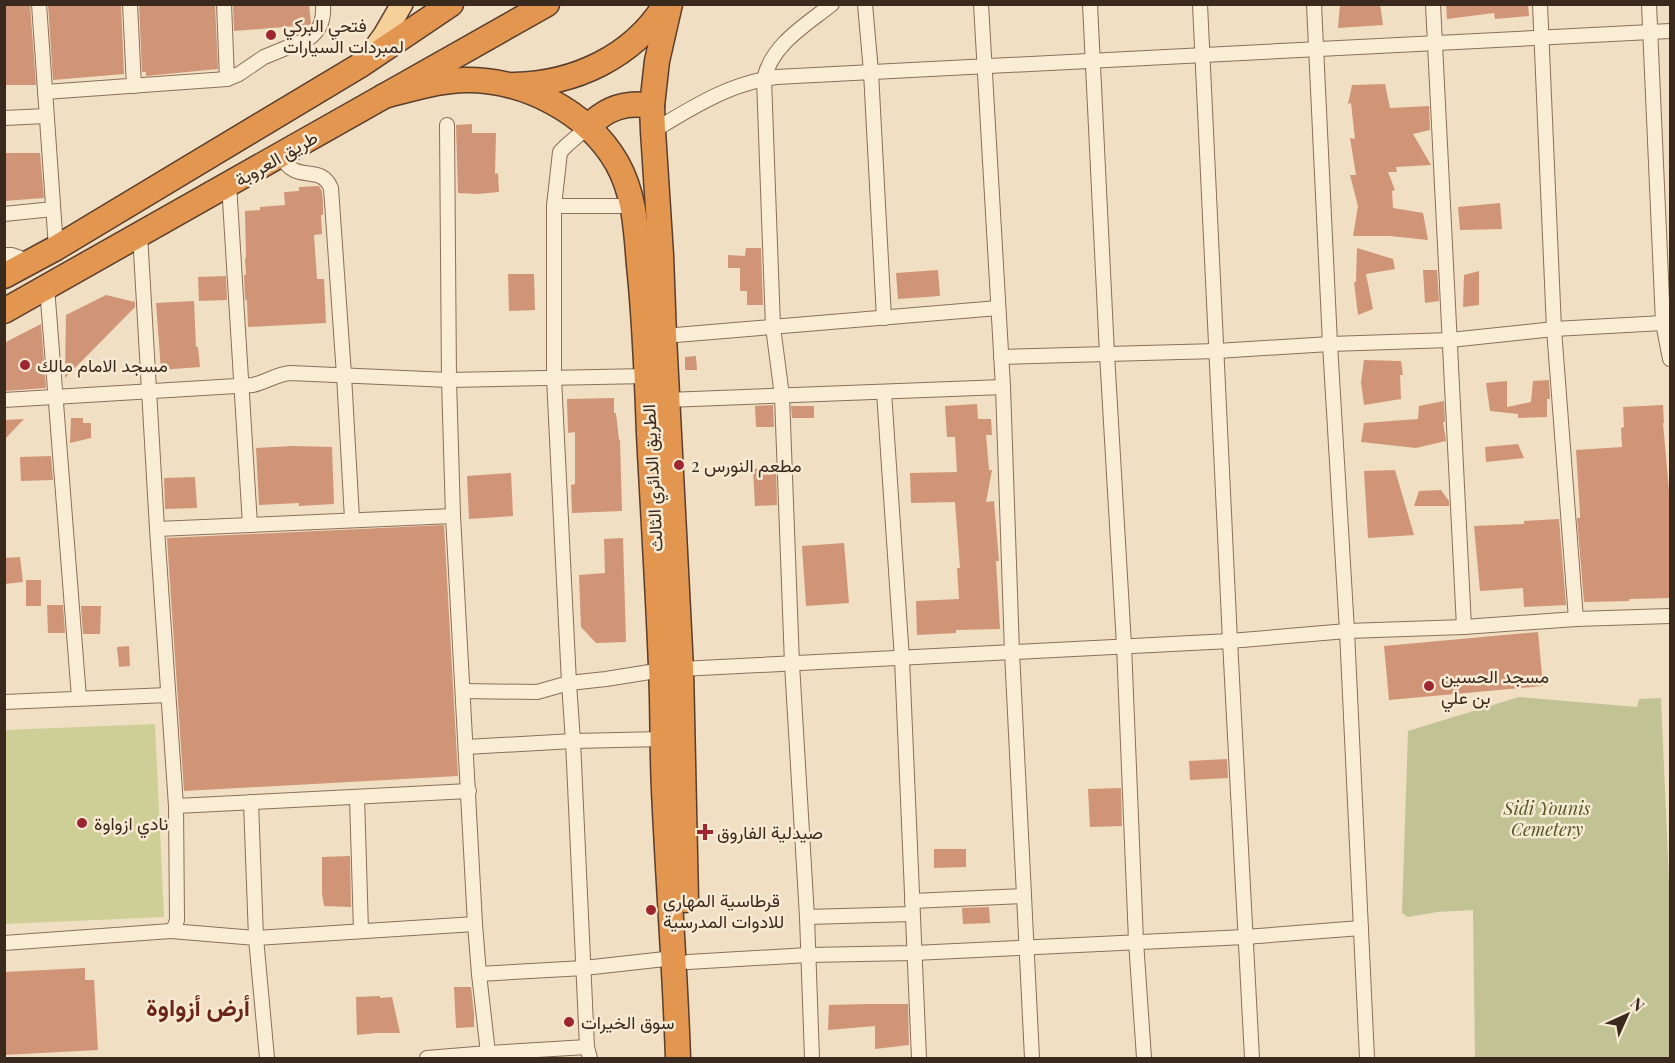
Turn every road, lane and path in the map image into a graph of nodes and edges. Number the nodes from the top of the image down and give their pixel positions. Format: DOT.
graph roads {
  1 [pos="39,4"];
  2 [pos="130,4"];
  3 [pos="224,4"];
  4 [pos="323,4"];
  5 [pos="402,4"];
  6 [pos="451,4"];
  7 [pos="547,4"];
  8 [pos="668,4"];
  9 [pos="832,4"];
  10 [pos="865,4"];
  11 [pos="981,4"];
  12 [pos="1090,4"];
  13 [pos="1200,4"];
  14 [pos="1314,4"];
  15 [pos="1433,4"];
  16 [pos="1540,4"];
  17 [pos="1649,4"];
  18 [pos="1671,31"];
  19 [pos="1650,32"];
  20 [pos="1541,38"];
  21 [pos="1435,43"];
  22 [pos="1316,49"];
  23 [pos="1202,55"];
  24 [pos="1093,61"];
  25 [pos="359,66"];
  26 [pos="984,66"];
  27 [pos="871,72"];
  28 [pos="227,79"];
  29 [pos="764,79"];
  30 [pos="509,85"];
  31 [pos="134,86"];
  32 [pos="45,92"];
  33 [pos="384,96"];
  34 [pos="652,106"];
  35 [pos="46,116"];
  36 [pos="4,118"];
  37 [pos="447,125"];
  38 [pos="588,127"];
  39 [pos="653,131"];
  40 [pos="281,155"];
  41 [pos="229,184"];
  42 [pos="554,206"];
  43 [pos="633,206"];
  44 [pos="52,209"];
  45 [pos="4,214"];
  46 [pos="140,234"];
  47 [pos="56,248"];
  48 [pos="4,255"];
  49 [pos="30,262"];
  50 [pos="4,276"];
  51 [pos="47,287"];
  52 [pos="1666,288"];
  53 [pos="998,308"];
  54 [pos="4,311"];
  55 [pos="884,318"];
  56 [pos="1663,323"];
  57 [pos="773,327"];
  58 [pos="1554,330"];
  59 [pos="664,336"];
  60 [pos="1450,340"];
  61 [pos="1330,344"];
  62 [pos="1217,351"];
  63 [pos="1107,354"];
  64 [pos="1001,357"];
  65 [pos="1671,359"];
  66 [pos="344,375"];
  67 [pos="646,376"];
  68 [pos="554,378"];
  69 [pos="449,380"];
  70 [pos="242,386"];
  71 [pos="1003,387"];
  72 [pos="149,391"];
  73 [pos="884,392"];
  74 [pos="782,396"];
  75 [pos="56,397"];
  76 [pos="4,400"];
  77 [pos="667,400"];
  78 [pos="453,516"];
  79 [pos="351,519"];
  80 [pos="250,525"];
  81 [pos="157,528"];
  82 [pos="1671,616"];
  83 [pos="1576,619"];
  84 [pos="1464,627"];
  85 [pos="1347,631"];
  86 [pos="1230,640"];
  87 [pos="1124,645"];
  88 [pos="1012,652"];
  89 [pos="902,658"];
  90 [pos="792,664"];
  91 [pos="671,670"];
  92 [pos="569,683"];
  93 [pos="463,691"];
  94 [pos="168,695"];
  95 [pos="79,698"];
  96 [pos="4,702"];
  97 [pos="663,739"];
  98 [pos="573,741"];
  99 [pos="466,747"];
  100 [pos="469,791"];
  101 [pos="357,796"];
  102 [pos="251,802"];
  103 [pos="176,806"];
  104 [pos="1024,896"];
  105 [pos="912,908"];
  106 [pos="807,917"];
  107 [pos="475,924"];
  108 [pos="1361,928"];
  109 [pos="171,931"];
  110 [pos="362,931"];
  111 [pos="1245,937"];
  112 [pos="256,938"];
  113 [pos="1136,941"];
  114 [pos="4,942"];
  115 [pos="1026,946"];
  116 [pos="914,953"];
  117 [pos="808,955"];
  118 [pos="681,960"];
  119 [pos="584,968"];
  120 [pos="479,974"];
  121 [pos="488,1053"];
  122 [pos="589,1053"];
  123 [pos="267,1059"];
  124 [pos="427,1059"];
  125 [pos="678,1059"];
  126 [pos="695,1059"];
  127 [pos="812,1059"];
  128 [pos="919,1059"];
  129 [pos="1032,1059"];
  130 [pos="1144,1059"];
  131 [pos="1252,1059"];
  132 [pos="1367,1059"];
  1 -- 32 [label="street"];
  2 -- 31 [label="street"];
  3 -- 28 [label="street"];
  4 -- 28 [label="street"];
  5 -- 25 [label="main road"];
  6 -- 25 [label="highway, طريق العروبة"];
  7 -- 33 [label="highway, طريق العروبة"];
  8 -- 30 [label="highway"];
  8 -- 34 [label="highway, الطريق الدائري الثالث"];
  9 -- 29 [label="street"];
  10 -- 27 [label="street"];
  11 -- 26 [label="street"];
  12 -- 24 [label="street"];
  13 -- 23 [label="street"];
  14 -- 22 [label="street"];
  15 -- 21 [label="street"];
  16 -- 20 [label="street"];
  17 -- 19 [label="street"];
  18 -- 19 [label="street"];
  19 -- 20 [label="street"];
  19 -- 52 [label="street"];
  20 -- 21 [label="street"];
  20 -- 58 [label="street"];
  21 -- 22 [label="street"];
  21 -- 60 [label="street"];
  22 -- 23 [label="street"];
  22 -- 61 [label="street"];
  23 -- 24 [label="street"];
  23 -- 62 [label="street"];
  24 -- 26 [label="street"];
  24 -- 63 [label="street"];
  25 -- 47 [label="highway, طريق العروبة"];
  26 -- 27 [label="street"];
  26 -- 53 [label="street"];
  27 -- 29 [label="street"];
  27 -- 55 [label="street"];
  28 -- 31 [label="street"];
  29 -- 39 [label="street"];
  29 -- 57 [label="street"];
  30 -- 33 [label="highway, الطريق الدائري الثالث"];
  30 -- 38 [label="highway, الطريق الدائري الثالث"];
  31 -- 32 [label="street"];
  32 -- 35 [label="street"];
  33 -- 40 [label="highway, طريق العروبة"];
  34 -- 38 [label="highway"];
  34 -- 39 [label="highway, الطريق الدائري الثالث"];
  35 -- 36 [label="street"];
  35 -- 44 [label="street"];
  37 -- 69 [label="street"];
  38 -- 42 [label="street"];
  38 -- 43 [label="highway, الطريق الدائري الثالث"];
  39 -- 59 [label="highway, الطريق الدائري الثالث"];
  40 -- 41 [label="highway, طريق العروبة"];
  40 -- 66 [label="street"];
  41 -- 46 [label="highway, طريق العروبة"];
  41 -- 70 [label="street"];
  42 -- 43 [label="street"];
  42 -- 68 [label="street"];
  43 -- 67 [label="highway, الطريق الدائري الثالث"];
  44 -- 45 [label="street"];
  44 -- 47 [label="street"];
  46 -- 51 [label="highway, طريق العروبة"];
  46 -- 72 [label="street"];
  47 -- 49 [label="highway, طريق العروبة"];
  48 -- 49 [label="street"];
  49 -- 50 [label="highway, طريق العروبة"];
  51 -- 54 [label="highway, طريق العروبة"];
  51 -- 75 [label="street"];
  52 -- 56 [label="street"];
  53 -- 55 [label="street"];
  53 -- 64 [label="street"];
  55 -- 57 [label="street"];
  56 -- 58 [label="street"];
  56 -- 65 [label="street"];
  57 -- 59 [label="street"];
  57 -- 74 [label="street"];
  58 -- 60 [label="street"];
  58 -- 83 [label="street"];
  59 -- 77 [label="highway, الطريق الدائري الثالث"];
  60 -- 61 [label="street"];
  60 -- 84 [label="street"];
  61 -- 62 [label="street"];
  61 -- 85 [label="street"];
  62 -- 63 [label="street"];
  62 -- 86 [label="street"];
  63 -- 64 [label="street"];
  63 -- 87 [label="street"];
  64 -- 71 [label="street"];
  66 -- 69 [label="street"];
  66 -- 70 [label="street"];
  66 -- 79 [label="street"];
  67 -- 68 [label="street"];
  67 -- 91 [label="highway, الطريق الدائري الثالث"];
  68 -- 69 [label="street"];
  68 -- 92 [label="street"];
  69 -- 78 [label="street"];
  70 -- 72 [label="street"];
  70 -- 80 [label="street"];
  71 -- 73 [label="street"];
  71 -- 88 [label="street"];
  72 -- 75 [label="street"];
  72 -- 81 [label="street"];
  73 -- 74 [label="street"];
  73 -- 89 [label="street"];
  74 -- 77 [label="street"];
  74 -- 90 [label="street"];
  75 -- 76 [label="street"];
  75 -- 95 [label="street"];
  77 -- 91 [label="highway, الطريق الدائري الثالث"];
  78 -- 79 [label="street"];
  78 -- 93 [label="street"];
  79 -- 80 [label="street"];
  80 -- 81 [label="street"];
  81 -- 94 [label="street"];
  82 -- 83 [label="street"];
  83 -- 84 [label="street"];
  84 -- 85 [label="street"];
  85 -- 86 [label="street"];
  85 -- 108 [label="street"];
  86 -- 87 [label="street"];
  86 -- 111 [label="street"];
  87 -- 88 [label="street"];
  87 -- 113 [label="street"];
  88 -- 89 [label="street"];
  88 -- 104 [label="street"];
  89 -- 90 [label="street"];
  89 -- 105 [label="street"];
  90 -- 91 [label="street"];
  90 -- 106 [label="street"];
  91 -- 92 [label="street"];
  91 -- 97 [label="highway, الطريق الدائري الثالث"];
  91 -- 118 [label="highway, الطريق الدائري الثالث"];
  92 -- 93 [label="street"];
  92 -- 98 [label="street"];
  93 -- 99 [label="street"];
  94 -- 95 [label="street"];
  94 -- 103 [label="street"];
  95 -- 96 [label="street"];
  97 -- 98 [label="street"];
  97 -- 118 [label="highway, الطريق الدائري الثالث"];
  98 -- 99 [label="street"];
  98 -- 119 [label="street"];
  99 -- 100 [label="street"];
  100 -- 101 [label="street"];
  100 -- 107 [label="street"];
  101 -- 102 [label="street"];
  101 -- 110 [label="street"];
  102 -- 103 [label="street"];
  102 -- 112 [label="street"];
  103 -- 109 [label="street"];
  104 -- 105 [label="street"];
  104 -- 115 [label="street"];
  105 -- 106 [label="street"];
  105 -- 116 [label="street"];
  106 -- 117 [label="street"];
  107 -- 110 [label="street"];
  107 -- 120 [label="street"];
  108 -- 111 [label="street"];
  108 -- 132 [label="street"];
  109 -- 112 [label="street"];
  109 -- 114 [label="street"];
  110 -- 112 [label="street"];
  111 -- 113 [label="street"];
  111 -- 131 [label="street"];
  112 -- 123 [label="street"];
  113 -- 115 [label="street"];
  113 -- 130 [label="street"];
  115 -- 116 [label="street"];
  115 -- 129 [label="street"];
  116 -- 117 [label="street"];
  116 -- 128 [label="street"];
  117 -- 118 [label="street"];
  117 -- 127 [label="street"];
  118 -- 119 [label="street"];
  118 -- 125 [label="highway, الطريق الدائري الثالث"];
  118 -- 126 [label="highway, الطريق الدائري الثالث"];
  119 -- 120 [label="street"];
  119 -- 122 [label="street"];
  120 -- 121 [label="street"];
  121 -- 122 [label="street"];
  121 -- 124 [label="street"];
}
